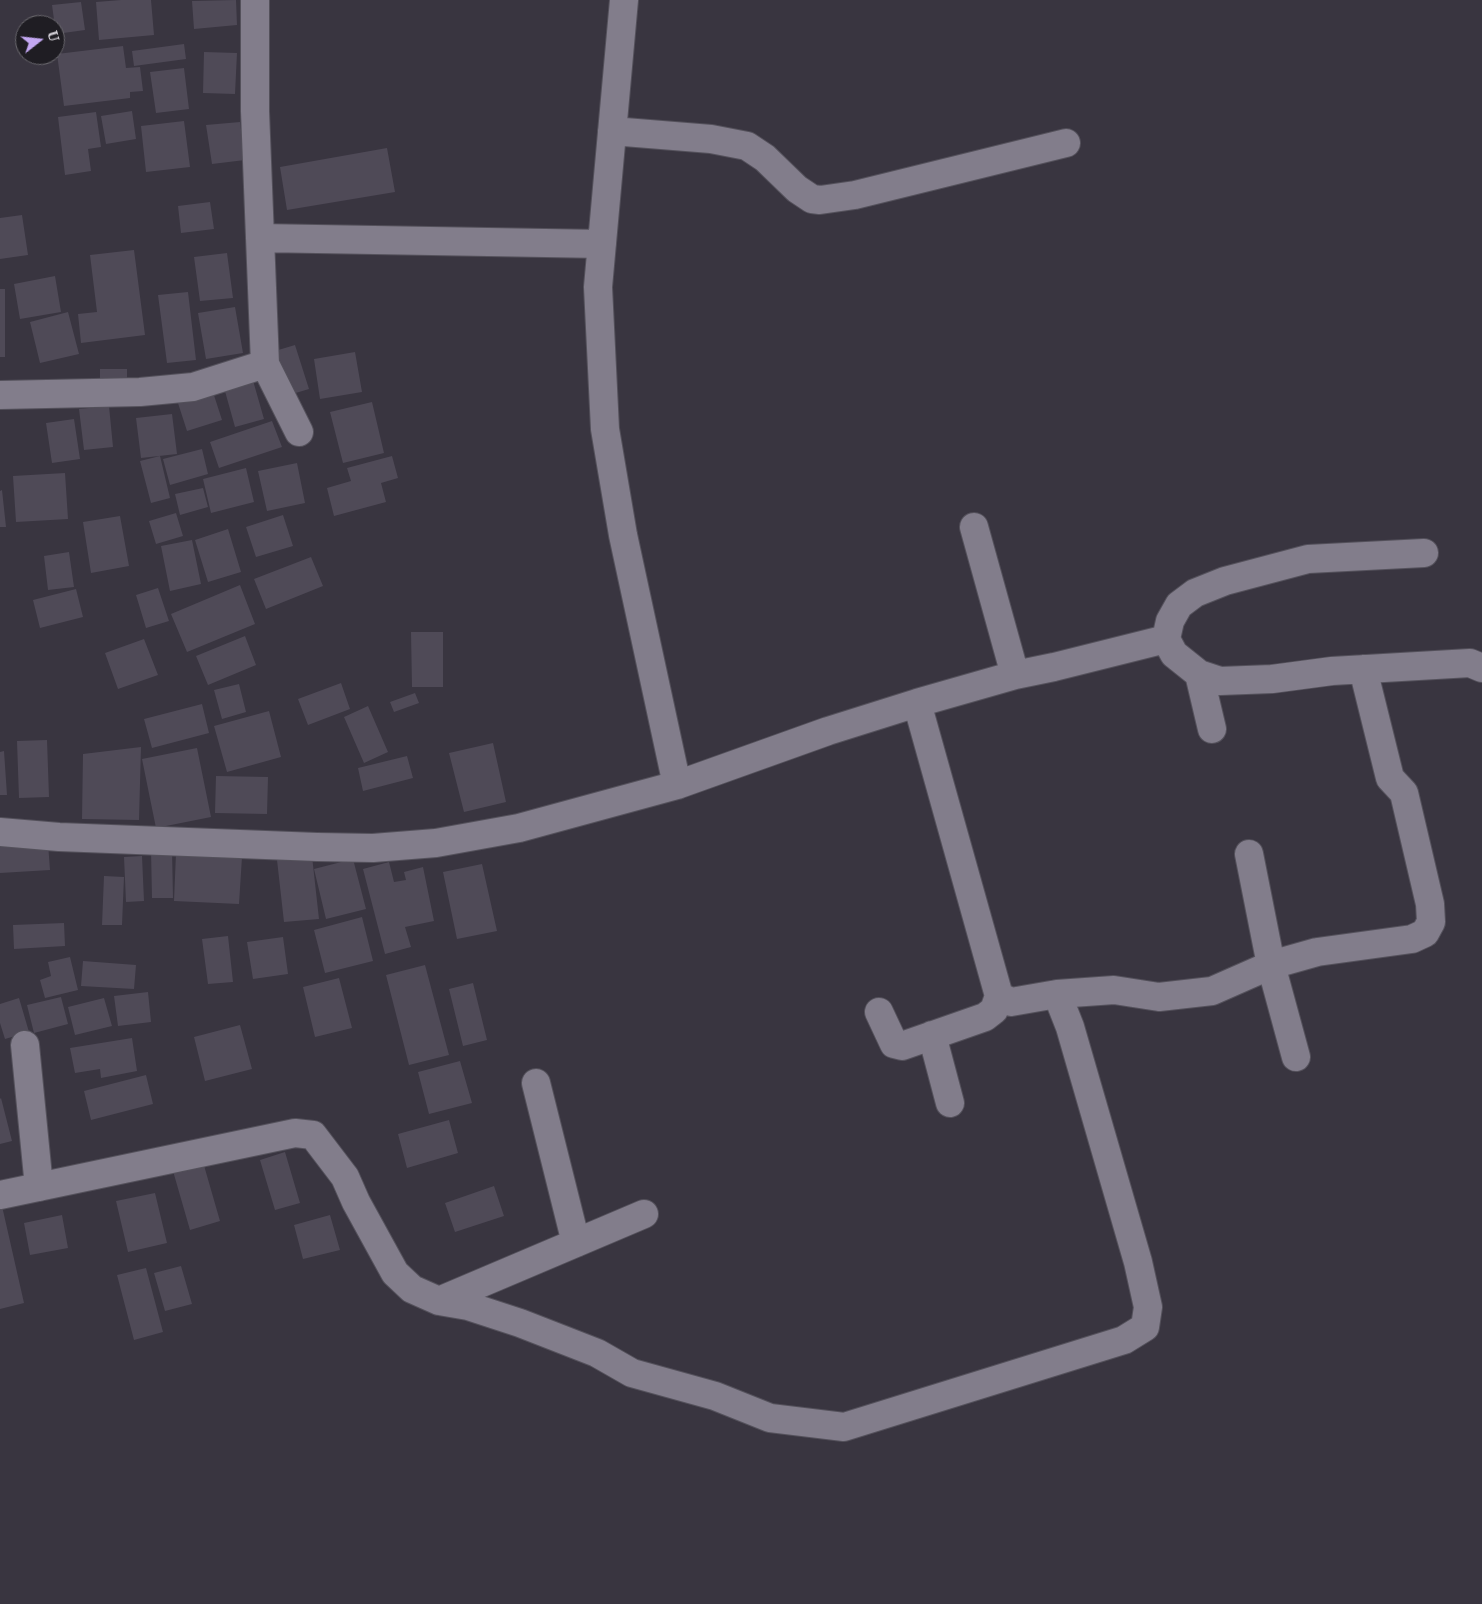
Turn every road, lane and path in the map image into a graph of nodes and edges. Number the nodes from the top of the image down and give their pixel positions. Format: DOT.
graph roads {
  1 [pos="255,0"];
  2 [pos="624,0"];
  3 [pos="612,131"];
  4 [pos="1066,143"];
  5 [pos="260,238"];
  6 [pos="602,244"];
  7 [pos="265,364"];
  8 [pos="0,396"];
  9 [pos="299,432"];
  10 [pos="974,527"];
  11 [pos="1424,553"];
  12 [pos="1166,639"];
  13 [pos="1482,668"];
  14 [pos="1363,669"];
  15 [pos="1015,674"];
  16 [pos="1199,674"];
  17 [pos="917,703"];
  18 [pos="1212,729"];
  19 [pos="677,786"];
  20 [pos="0,832"];
  21 [pos="1249,854"];
  22 [pos="1271,965"];
  23 [pos="1057,994"];
  24 [pos="999,996"];
  25 [pos="879,1012"];
  26 [pos="932,1036"];
  27 [pos="25,1045"];
  28 [pos="1296,1057"];
  29 [pos="536,1083"];
  30 [pos="950,1103"];
  31 [pos="39,1186"];
  32 [pos="0,1195"];
  33 [pos="644,1214"];
  34 [pos="576,1243"];
  35 [pos="439,1301"];
  1 -- 5 [label="street"];
  2 -- 3 [label="street"];
  3 -- 4 [label="street"];
  3 -- 6 [label="street"];
  5 -- 6 [label="street"];
  5 -- 7 [label="street"];
  6 -- 19 [label="street"];
  7 -- 8 [label="street"];
  7 -- 9 [label="street"];
  10 -- 15 [label="street"];
  11 -- 12 [label="street"];
  12 -- 15 [label="street"];
  12 -- 16 [label="street"];
  13 -- 14 [label="street"];
  14 -- 16 [label="street"];
  14 -- 22 [label="street"];
  15 -- 17 [label="street"];
  16 -- 18 [label="street"];
  17 -- 19 [label="street"];
  17 -- 24 [label="street"];
  19 -- 20 [label="street"];
  21 -- 22 [label="street"];
  22 -- 23 [label="street"];
  22 -- 28 [label="street"];
  23 -- 24 [label="street"];
  23 -- 35 [label="street"];
  24 -- 26 [label="street"];
  25 -- 26 [label="street"];
  26 -- 30 [label="street"];
  27 -- 31 [label="street"];
  29 -- 34 [label="street"];
  31 -- 32 [label="street"];
  31 -- 35 [label="street"];
  33 -- 34 [label="street"];
  34 -- 35 [label="street"];
}
